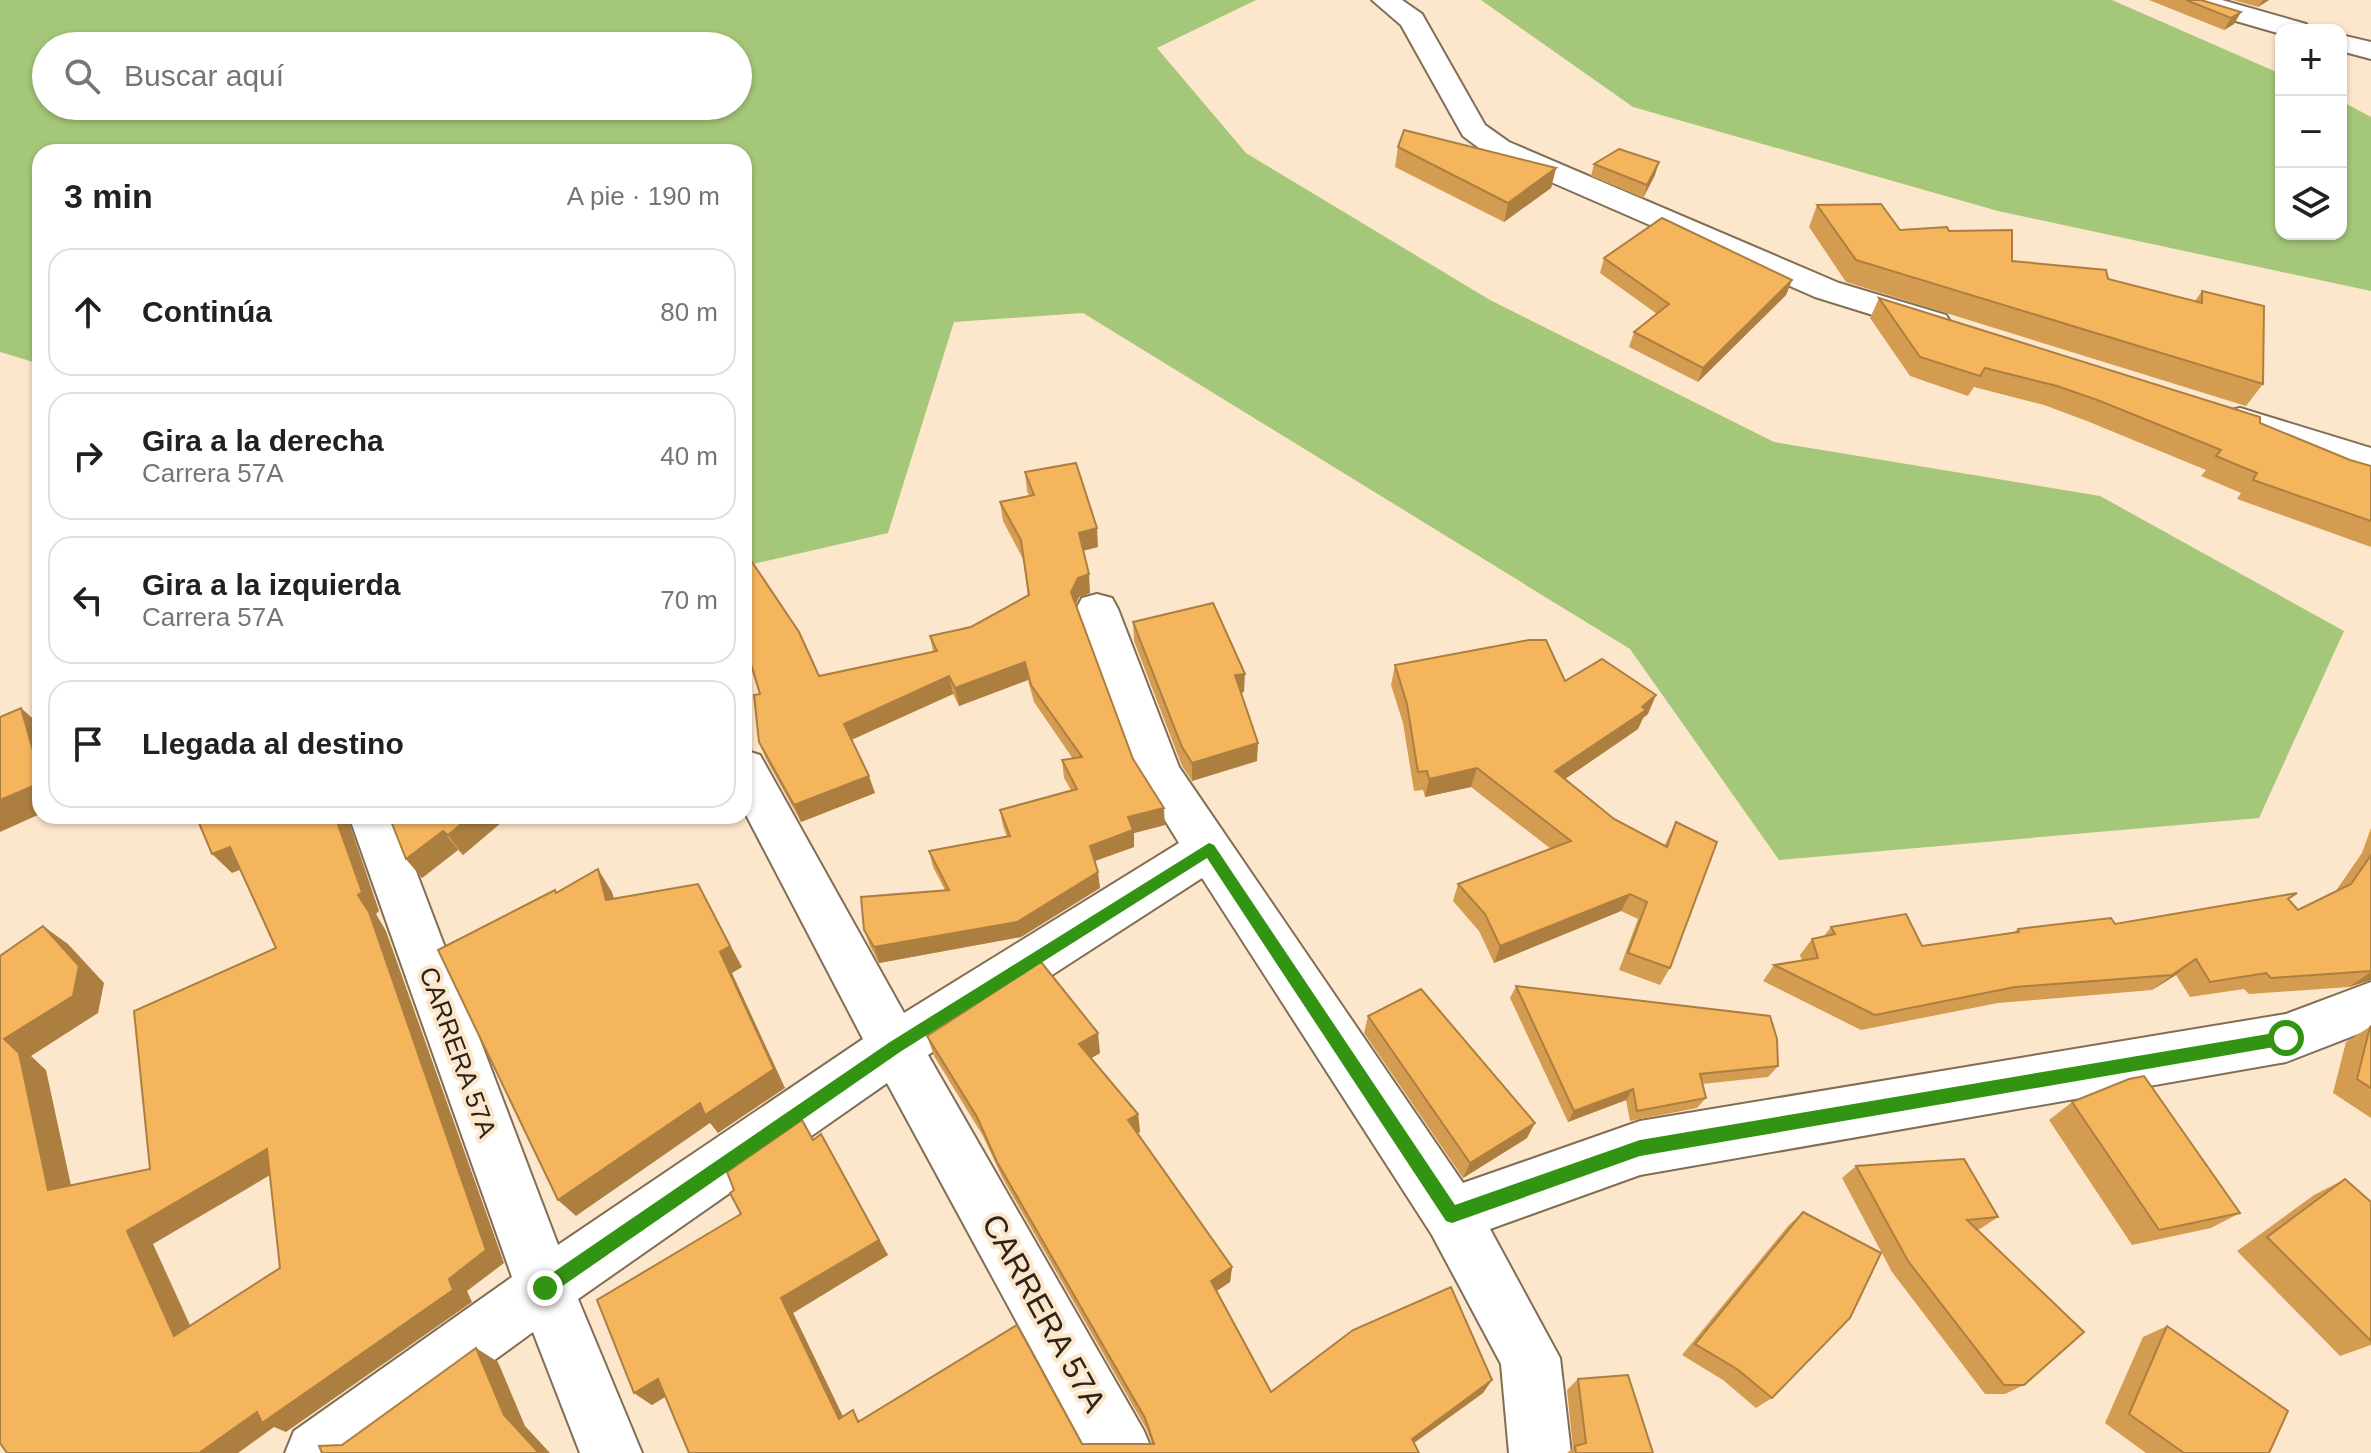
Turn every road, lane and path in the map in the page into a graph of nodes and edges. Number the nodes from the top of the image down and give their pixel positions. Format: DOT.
graph roads {
  1 [pos="1385,0"];
  2 [pos="2193,0"];
  3 [pos="2275,24"];
  4 [pos="2347,45"];
  5 [pos="2371,51"];
  6 [pos="1963,333"];
  7 [pos="2205,409"];
  8 [pos="2371,461"];
  9 [pos="1097,609"];
  10 [pos="752,783"];
  11 [pos="375,824"];
  12 [pos="1209,849"];
  13 [pos="2371,1005"];
  14 [pos="895,1047"];
  15 [pos="1452,1215"];
  16 [pos="545,1288"];
  17 [pos="316,1453"];
  18 [pos="611,1453"];
  19 [pos="1122,1453"];
  20 [pos="1540,1453"];
  1 -- 6 [label="street"];
  2 -- 3 [label="street"];
  4 -- 5 [label="street"];
  7 -- 8 [label="street"];
  9 -- 12 [label="street"];
  10 -- 14 [label="street, CARRERA 57A"];
  11 -- 16 [label="street, CARRERA 57A"];
  12 -- 14 [label="street"];
  12 -- 15 [label="street"];
  13 -- 15 [label="street"];
  14 -- 16 [label="street"];
  14 -- 19 [label="street, CARRERA 57A"];
  15 -- 20 [label="street"];
  16 -- 17 [label="street"];
  16 -- 18 [label="street, CARRERA 57A"];
}
